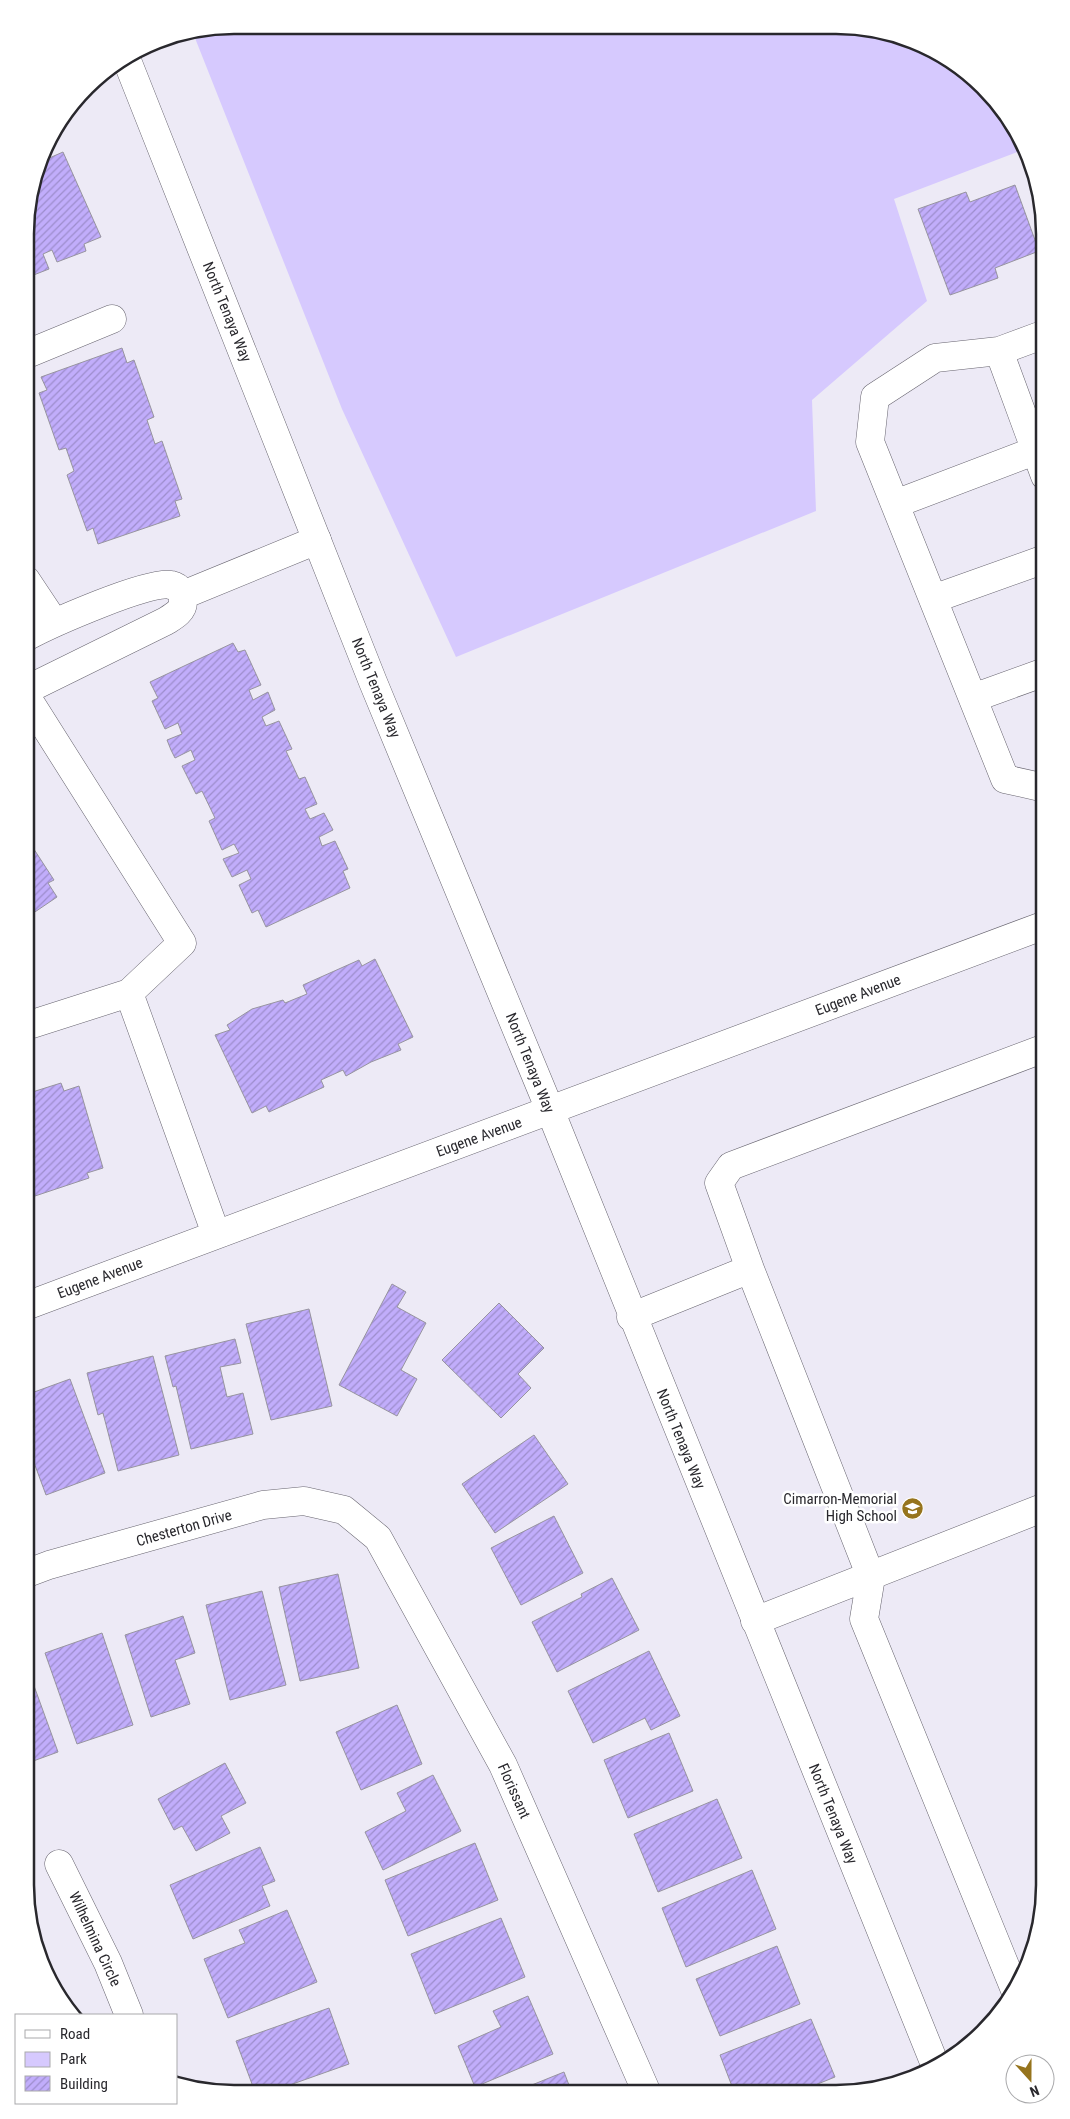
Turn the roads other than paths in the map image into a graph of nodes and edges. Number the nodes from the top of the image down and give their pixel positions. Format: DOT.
graph roads {
  1 [pos="129,64"];
  2 [pos="112,319"];
  3 [pos="1036,337"];
  4 [pos="34,351"];
  5 [pos="1000,351"];
  6 [pos="1036,439"];
  7 [pos="1036,451"];
  8 [pos="895,504"];
  9 [pos="317,540"];
  10 [pos="1036,562"];
  11 [pos="34,592"];
  12 [pos="183,595"];
  13 [pos="124,596"];
  14 [pos="933,599"];
  15 [pos="54,622"];
  16 [pos="34,633"];
  17 [pos="140,634"];
  18 [pos="1036,675"];
  19 [pos="34,686"];
  20 [pos="973,698"];
  21 [pos="34,709"];
  22 [pos="1036,786"];
  23 [pos="1036,928"];
  24 [pos="129,993"];
  25 [pos="34,1023"];
  26 [pos="1036,1051"];
  27 [pos="550,1110"];
  28 [pos="216,1234"];
  29 [pos="750,1269"];
  30 [pos="34,1303"];
  31 [pos="632,1317"];
  32 [pos="344,1510"];
  33 [pos="1036,1511"];
  34 [pos="34,1571"];
  35 [pos="871,1577"];
  36 [pos="755,1621"];
  37 [pos="59,1864"];
  38 [pos="1011,1981"];
  39 [pos="129,2014"];
  40 [pos="933,2060"];
  41 [pos="644,2085"];
  1 -- 9 [label="street, North Tenaya Way"];
  2 -- 4 [label="street"];
  3 -- 5 [label="street"];
  5 -- 6 [label="street"];
  5 -- 8 [label="street"];
  7 -- 8 [label="street"];
  8 -- 14 [label="street"];
  9 -- 12 [label="street"];
  9 -- 27 [label="street, North Tenaya Way"];
  10 -- 14 [label="street"];
  11 -- 15 [label="street"];
  12 -- 13 [label="street"];
  12 -- 17 [label="street"];
  13 -- 15 [label="street"];
  13 -- 17 [label="street"];
  14 -- 20 [label="street"];
  15 -- 16 [label="street"];
  17 -- 19 [label="street"];
  18 -- 20 [label="street"];
  20 -- 22 [label="street"];
  21 -- 24 [label="street"];
  23 -- 27 [label="street, Eugene Avenue"];
  24 -- 25 [label="street"];
  24 -- 28 [label="street"];
  26 -- 29 [label="street"];
  27 -- 28 [label="street, Eugene Avenue"];
  27 -- 31 [label="street, North Tenaya Way"];
  28 -- 30 [label="street, Eugene Avenue"];
  29 -- 31 [label="street"];
  29 -- 35 [label="street"];
  31 -- 36 [label="street, North Tenaya Way"];
  32 -- 34 [label="street, Chesterton Drive"];
  32 -- 41 [label="street, Florissant"];
  33 -- 35 [label="street"];
  35 -- 36 [label="street"];
  35 -- 38 [label="street"];
  36 -- 40 [label="street, North Tenaya Way"];
  37 -- 39 [label="street, Wilhelmina Circle"];
}
